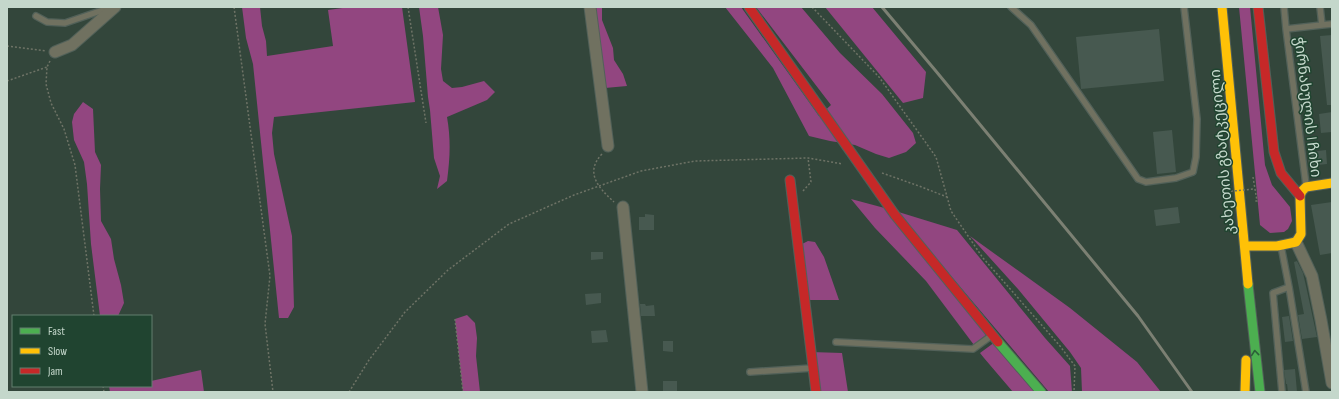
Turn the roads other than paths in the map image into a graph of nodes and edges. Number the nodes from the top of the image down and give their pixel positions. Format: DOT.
graph roads {
  1 [pos="114,7"];
  2 [pos="590,7"];
  3 [pos="749,7"];
  4 [pos="1011,7"];
  5 [pos="1184,7"];
  6 [pos="1222,7"];
  7 [pos="1258,7"];
  8 [pos="1284,7"];
  9 [pos="1320,7"];
  10 [pos="36,16"];
  11 [pos="1332,24"];
  12 [pos="1322,25"];
  13 [pos="1286,29"];
  14 [pos="55,52"];
  15 [pos="608,146"];
  16 [pos="790,180"];
  17 [pos="1332,183"];
  18 [pos="1306,187"];
  19 [pos="1300,196"];
  20 [pos="623,207"];
  21 [pos="1296,242"];
  22 [pos="1245,246"];
  23 [pos="1280,246"];
  24 [pos="1289,287"];
  25 [pos="1249,294"];
  26 [pos="992,335"];
  27 [pos="836,342"];
  28 [pos="813,368"];
  29 [pos="750,372"];
  30 [pos="1332,383"];
  31 [pos="642,392"];
  32 [pos="816,392"];
  33 [pos="1041,392"];
  34 [pos="1245,392"];
  35 [pos="1260,392"];
  36 [pos="1282,392"];
  37 [pos="1306,392"];
  1 -- 10 [label="lane"];
  1 -- 14 [label="street"];
  2 -- 15 [label="street"];
  3 -- 26 [label="main road, bridge"];
  4 -- 5 [label="lane"];
  6 -- 22 [label="main road, კახეთის გზატკეცილი"];
  7 -- 19 [label="main road"];
  8 -- 13 [label="lane, ჭირნახულის I ჩიხი"];
  9 -- 12 [label="lane, ჭირნახულის I ჩიხი"];
  11 -- 12 [label="lane"];
  12 -- 13 [label="lane, ჭირნახულის I ჩიხი"];
  13 -- 18 [label="lane, ჭირნახულის I ჩიხი"];
  16 -- 28 [label="main road"];
  17 -- 18 [label="main road"];
  18 -- 19 [label="main road"];
  19 -- 21 [label="main road"];
  20 -- 31 [label="street"];
  21 -- 23 [label="main road"];
  21 -- 30 [label="street"];
  22 -- 23 [label="main road"];
  22 -- 25 [label="main road, კახეთის გზატკეცილი"];
  23 -- 24 [label="lane"];
  24 -- 36 [label="lane"];
  24 -- 37 [label="lane"];
  25 -- 34 [label="main road, კახეთის გზატკეცილი"];
  35 -- 25 [label="main road, კახეთის გზატკეცილი, one-way"];
  26 -- 27 [label="lane"];
  26 -- 33 [label="main road"];
  28 -- 29 [label="lane"];
  28 -- 32 [label="main road"];
}
